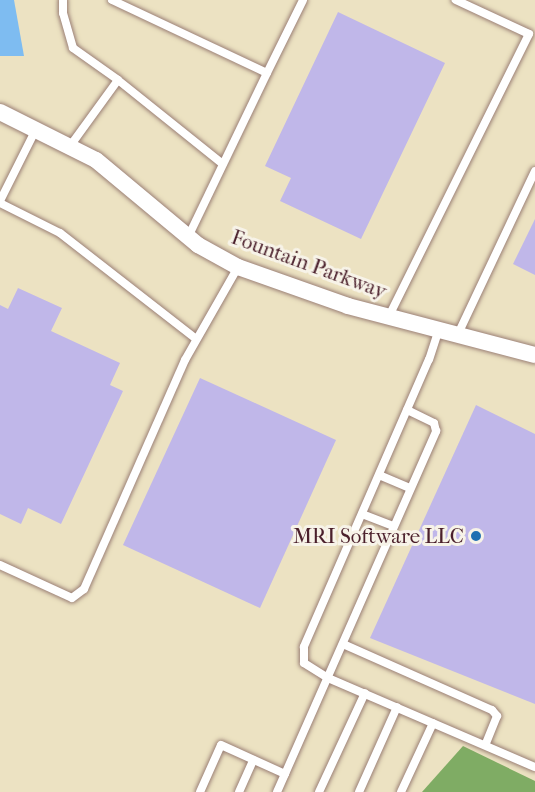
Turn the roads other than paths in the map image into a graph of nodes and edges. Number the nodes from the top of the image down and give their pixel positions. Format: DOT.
graph roads {
  1 [pos="63,0"];
  2 [pos="112,0"];
  3 [pos="303,0"];
  4 [pos="456,0"];
  5 [pos="267,73"];
  6 [pos="118,80"];
  7 [pos="0,112"];
  8 [pos="37,129"];
  9 [pos="70,146"];
  10 [pos="223,164"];
  11 [pos="535,171"];
  12 [pos="0,202"];
  13 [pos="188,237"];
  14 [pos="238,267"];
  15 [pos="389,316"];
  16 [pos="439,329"];
  17 [pos="458,334"];
  18 [pos="196,339"];
  19 [pos="535,355"];
  20 [pos="407,410"];
  21 [pos="379,475"];
  22 [pos="410,488"];
  23 [pos="362,514"];
  24 [pos="394,526"];
  25 [pos="0,565"];
  26 [pos="343,644"];
  27 [pos="328,678"];
  28 [pos="365,693"];
  29 [pos="397,707"];
  30 [pos="433,723"];
  31 [pos="485,745"];
  32 [pos="254,760"];
  33 [pos="535,767"];
  34 [pos="285,774"];
  35 [pos="200,792"];
  36 [pos="239,792"];
  37 [pos="278,792"];
  38 [pos="319,792"];
  39 [pos="359,792"];
  40 [pos="401,792"];
  1 -- 6 [label="lane"];
  2 -- 5 [label="lane"];
  3 -- 5 [label="lane"];
  4 -- 15 [label="lane"];
  5 -- 10 [label="lane"];
  6 -- 9 [label="lane"];
  6 -- 10 [label="lane"];
  7 -- 8 [label="street, Fountain Parkway"];
  8 -- 9 [label="street, Fountain Parkway"];
  8 -- 12 [label="lane"];
  9 -- 13 [label="street, Fountain Parkway"];
  10 -- 13 [label="lane"];
  11 -- 17 [label="lane"];
  12 -- 18 [label="lane"];
  13 -- 14 [label="street, Fountain Parkway"];
  14 -- 15 [label="street, Fountain Parkway"];
  14 -- 18 [label="lane"];
  15 -- 16 [label="street, Fountain Parkway"];
  16 -- 17 [label="street, Fountain Parkway"];
  16 -- 20 [label="lane"];
  17 -- 19 [label="street, Fountain Parkway"];
  18 -- 25 [label="lane"];
  20 -- 21 [label="lane"];
  20 -- 22 [label="lane"];
  21 -- 22 [label="lane"];
  21 -- 23 [label="lane"];
  22 -- 24 [label="lane"];
  23 -- 24 [label="lane"];
  23 -- 27 [label="lane"];
  24 -- 26 [label="lane"];
  26 -- 27 [label="lane"];
  26 -- 31 [label="lane"];
  27 -- 28 [label="lane"];
  27 -- 34 [label="lane"];
  28 -- 29 [label="lane"];
  28 -- 38 [label="lane"];
  29 -- 30 [label="lane"];
  29 -- 39 [label="lane"];
  30 -- 31 [label="lane"];
  30 -- 40 [label="lane"];
  31 -- 33 [label="lane"];
  32 -- 34 [label="lane"];
  32 -- 35 [label="lane"];
  32 -- 36 [label="lane"];
  34 -- 37 [label="lane"];
}
